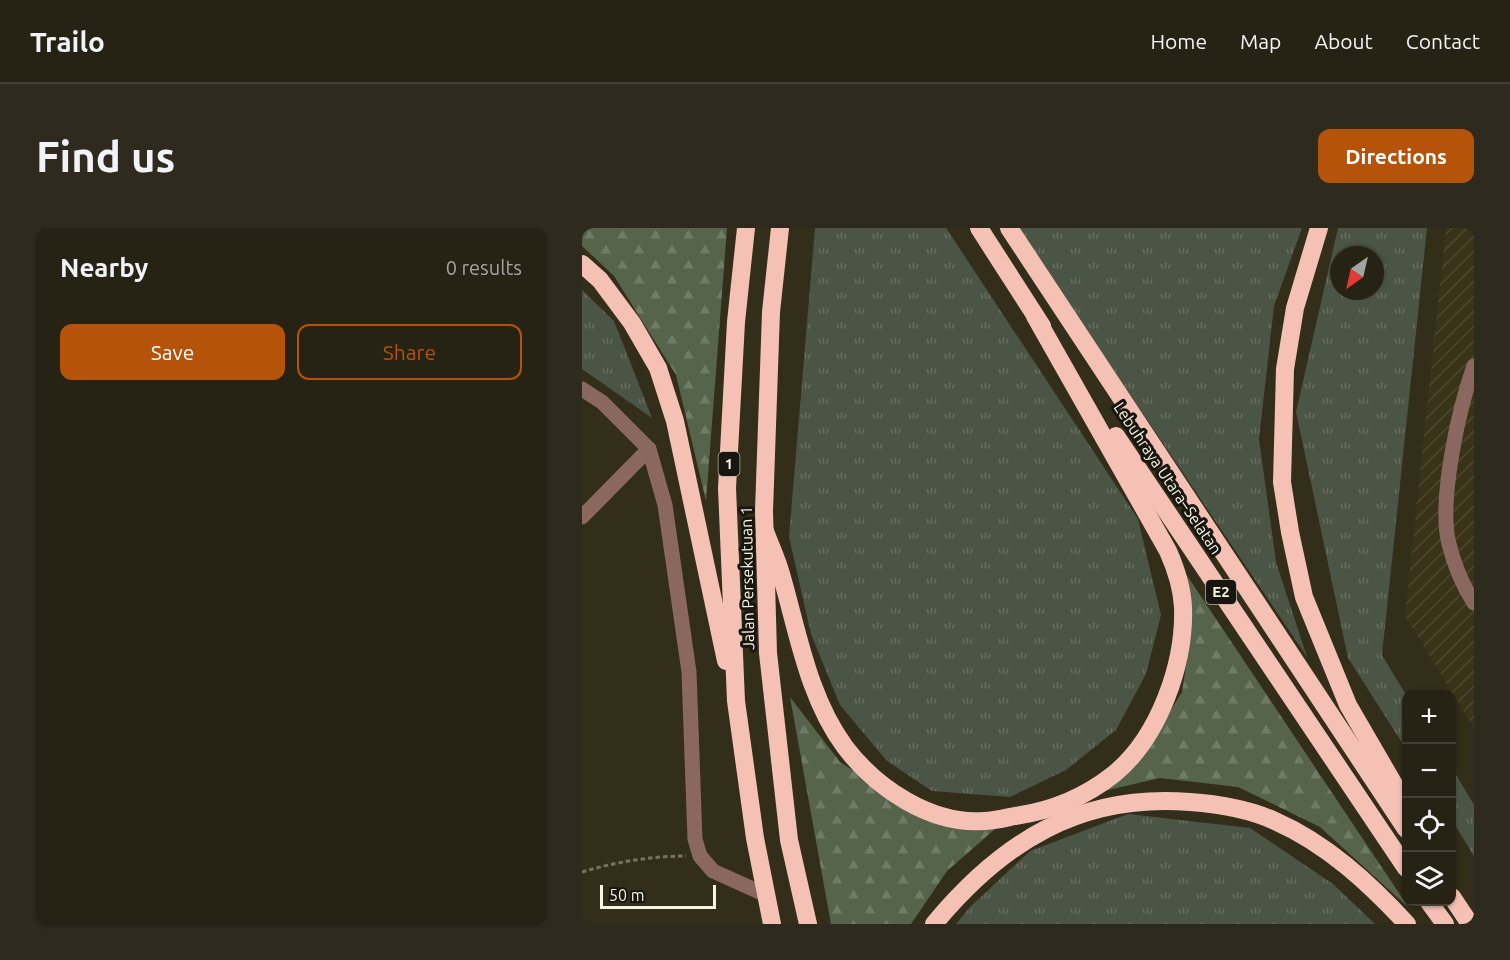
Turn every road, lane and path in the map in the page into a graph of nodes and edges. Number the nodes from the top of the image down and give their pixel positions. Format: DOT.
graph roads {
  1 [pos="746,228"];
  2 [pos="780,228"];
  3 [pos="979,228"];
  4 [pos="1009,228"];
  5 [pos="1319,228"];
  6 [pos="582,264"];
  7 [pos="1035,316"];
  8 [pos="1474,366"];
  9 [pos="582,389"];
  10 [pos="649,449"];
  11 [pos="582,517"];
  12 [pos="765,531"];
  13 [pos="1474,603"];
  14 [pos="736,701"];
  15 [pos="1403,798"];
  16 [pos="1402,821"];
  17 [pos="700,856"];
  18 [pos="1402,861"];
  19 [pos="582,872"];
  20 [pos="766,895"];
  21 [pos="1456,903"];
  22 [pos="1432,906"];
  23 [pos="772,924"];
  24 [pos="808,924"];
  25 [pos="934,924"];
  26 [pos="1407,924"];
  27 [pos="1445,924"];
  28 [pos="1470,924"];
  1 -- 14 [label="highway, Jalan Persekutuan 1 / 1"];
  2 -- 12 [label="highway, Jalan Persekutuan 1"];
  3 -- 7 [label="highway, Lebuhraya Utara–Selatan / E2"];
  4 -- 16 [label="highway, Lebuhraya Utara–Selatan / E2"];
  5 -- 15 [label="highway"];
  6 -- 14 [label="highway"];
  7 -- 12 [label="highway"];
  7 -- 18 [label="highway, Lebuhraya Utara–Selatan / E2"];
  8 -- 13 [label="street"];
  9 -- 10 [label="street"];
  10 -- 11 [label="street"];
  10 -- 17 [label="street"];
  12 -- 24 [label="highway, Jalan Persekutuan 1"];
  14 -- 20 [label="highway, Jalan Persekutuan 1 / 1"];
  17 -- 19 [label="path"];
  17 -- 20 [label="street"];
  20 -- 23 [label="highway, Jalan Persekutuan 1 / 1"];
  21 -- 28 [label="highway"];
  22 -- 27 [label="highway"];
  25 -- 26 [label="highway"];
}
